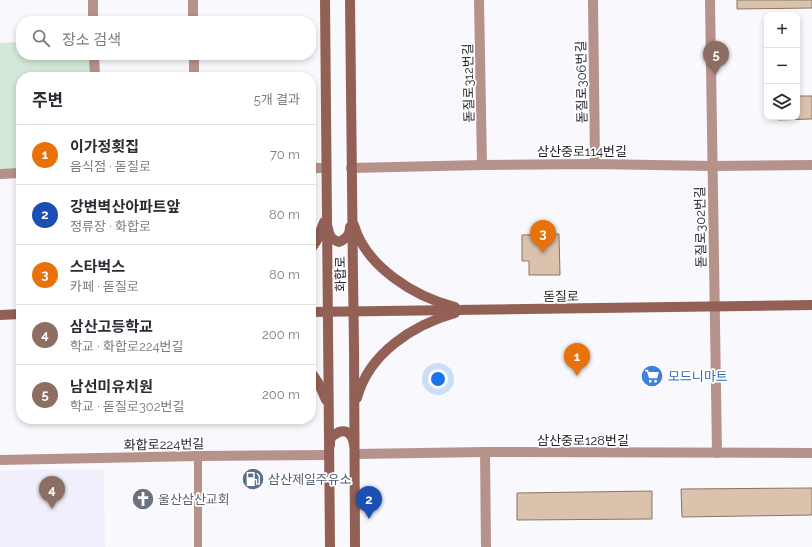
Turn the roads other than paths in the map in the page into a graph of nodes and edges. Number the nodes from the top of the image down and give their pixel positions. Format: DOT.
graph roads {
  1 [pos="93,0"];
  2 [pos="193,0"];
  3 [pos="325,0"];
  4 [pos="350,0"];
  5 [pos="480,0"];
  6 [pos="593,0"];
  7 [pos="710,0"];
  8 [pos="93,16"];
  9 [pos="193,16"];
  10 [pos="94,60"];
  11 [pos="194,60"];
  12 [pos="94,72"];
  13 [pos="194,72"];
  14 [pos="595,164"];
  15 [pos="482,165"];
  16 [pos="812,165"];
  17 [pos="712,166"];
  18 [pos="316,168"];
  19 [pos="326,168"];
  20 [pos="351,168"];
  21 [pos="16,173"];
  22 [pos="0,174"];
  23 [pos="326,214"];
  24 [pos="352,215"];
  25 [pos="316,242"];
  26 [pos="812,305"];
  27 [pos="715,307"];
  28 [pos="467,310"];
  29 [pos="353,311"];
  30 [pos="316,312"];
  31 [pos="327,312"];
  32 [pos="16,314"];
  33 [pos="0,315"];
  34 [pos="316,380"];
  35 [pos="328,408"];
  36 [pos="354,408"];
  37 [pos="485,452"];
  38 [pos="812,453"];
  39 [pos="355,454"];
  40 [pos="717,454"];
  41 [pos="329,455"];
  42 [pos="198,456"];
  43 [pos="0,460"];
  44 [pos="198,547"];
  45 [pos="330,547"];
  46 [pos="355,547"];
  47 [pos="486,547"];
  1 -- 8 [label="street"];
  2 -- 9 [label="street"];
  3 -- 19 [label="main road, 화합로"];
  4 -- 20 [label="main road, 화합로"];
  5 -- 15 [label="street, 돋질로312번길"];
  6 -- 14 [label="street, 돋질로306번길"];
  7 -- 17 [label="street, 돋질로302번길"];
  10 -- 12 [label="street"];
  11 -- 13 [label="street"];
  14 -- 15 [label="street, 삼산중로114번길"];
  14 -- 17 [label="street, 삼산중로114번길"];
  15 -- 20 [label="street, 삼산중로114번길"];
  16 -- 17 [label="street, 삼산중로114번길"];
  17 -- 27 [label="street, 돋질로302번길"];
  18 -- 19 [label="street"];
  19 -- 23 [label="main road, 화합로"];
  20 -- 24 [label="main road, 화합로"];
  21 -- 22 [label="street"];
  23 -- 24 [label="main road"];
  23 -- 25 [label="main road"];
  23 -- 31 [label="main road, 화합로"];
  24 -- 28 [label="main road"];
  24 -- 29 [label="main road, 화합로"];
  26 -- 27 [label="main road, 돋질로"];
  27 -- 28 [label="main road, 돋질로"];
  27 -- 40 [label="street, 돋질로302번길"];
  28 -- 29 [label="main road, 돋질로"];
  28 -- 36 [label="main road"];
  29 -- 31 [label="main road, 돋질로"];
  29 -- 36 [label="main road, 화합로"];
  30 -- 31 [label="main road, 돋질로"];
  31 -- 35 [label="main road, 화합로"];
  32 -- 33 [label="main road"];
  34 -- 35 [label="main road"];
  35 -- 41 [label="main road, 화합로"];
  36 -- 39 [label="main road, 화합로"];
  37 -- 39 [label="street, 삼산중로128번길"];
  37 -- 40 [label="street, 삼산중로128번길"];
  37 -- 47 [label="street"];
  38 -- 40 [label="street, 삼산중로128번길"];
  39 -- 41 [label="main road"];
  39 -- 46 [label="main road, 화합로"];
  41 -- 42 [label="street, 화합로224번길"];
  41 -- 45 [label="main road, 화합로"];
  42 -- 43 [label="street, 화합로224번길"];
  42 -- 44 [label="lane"];
}
